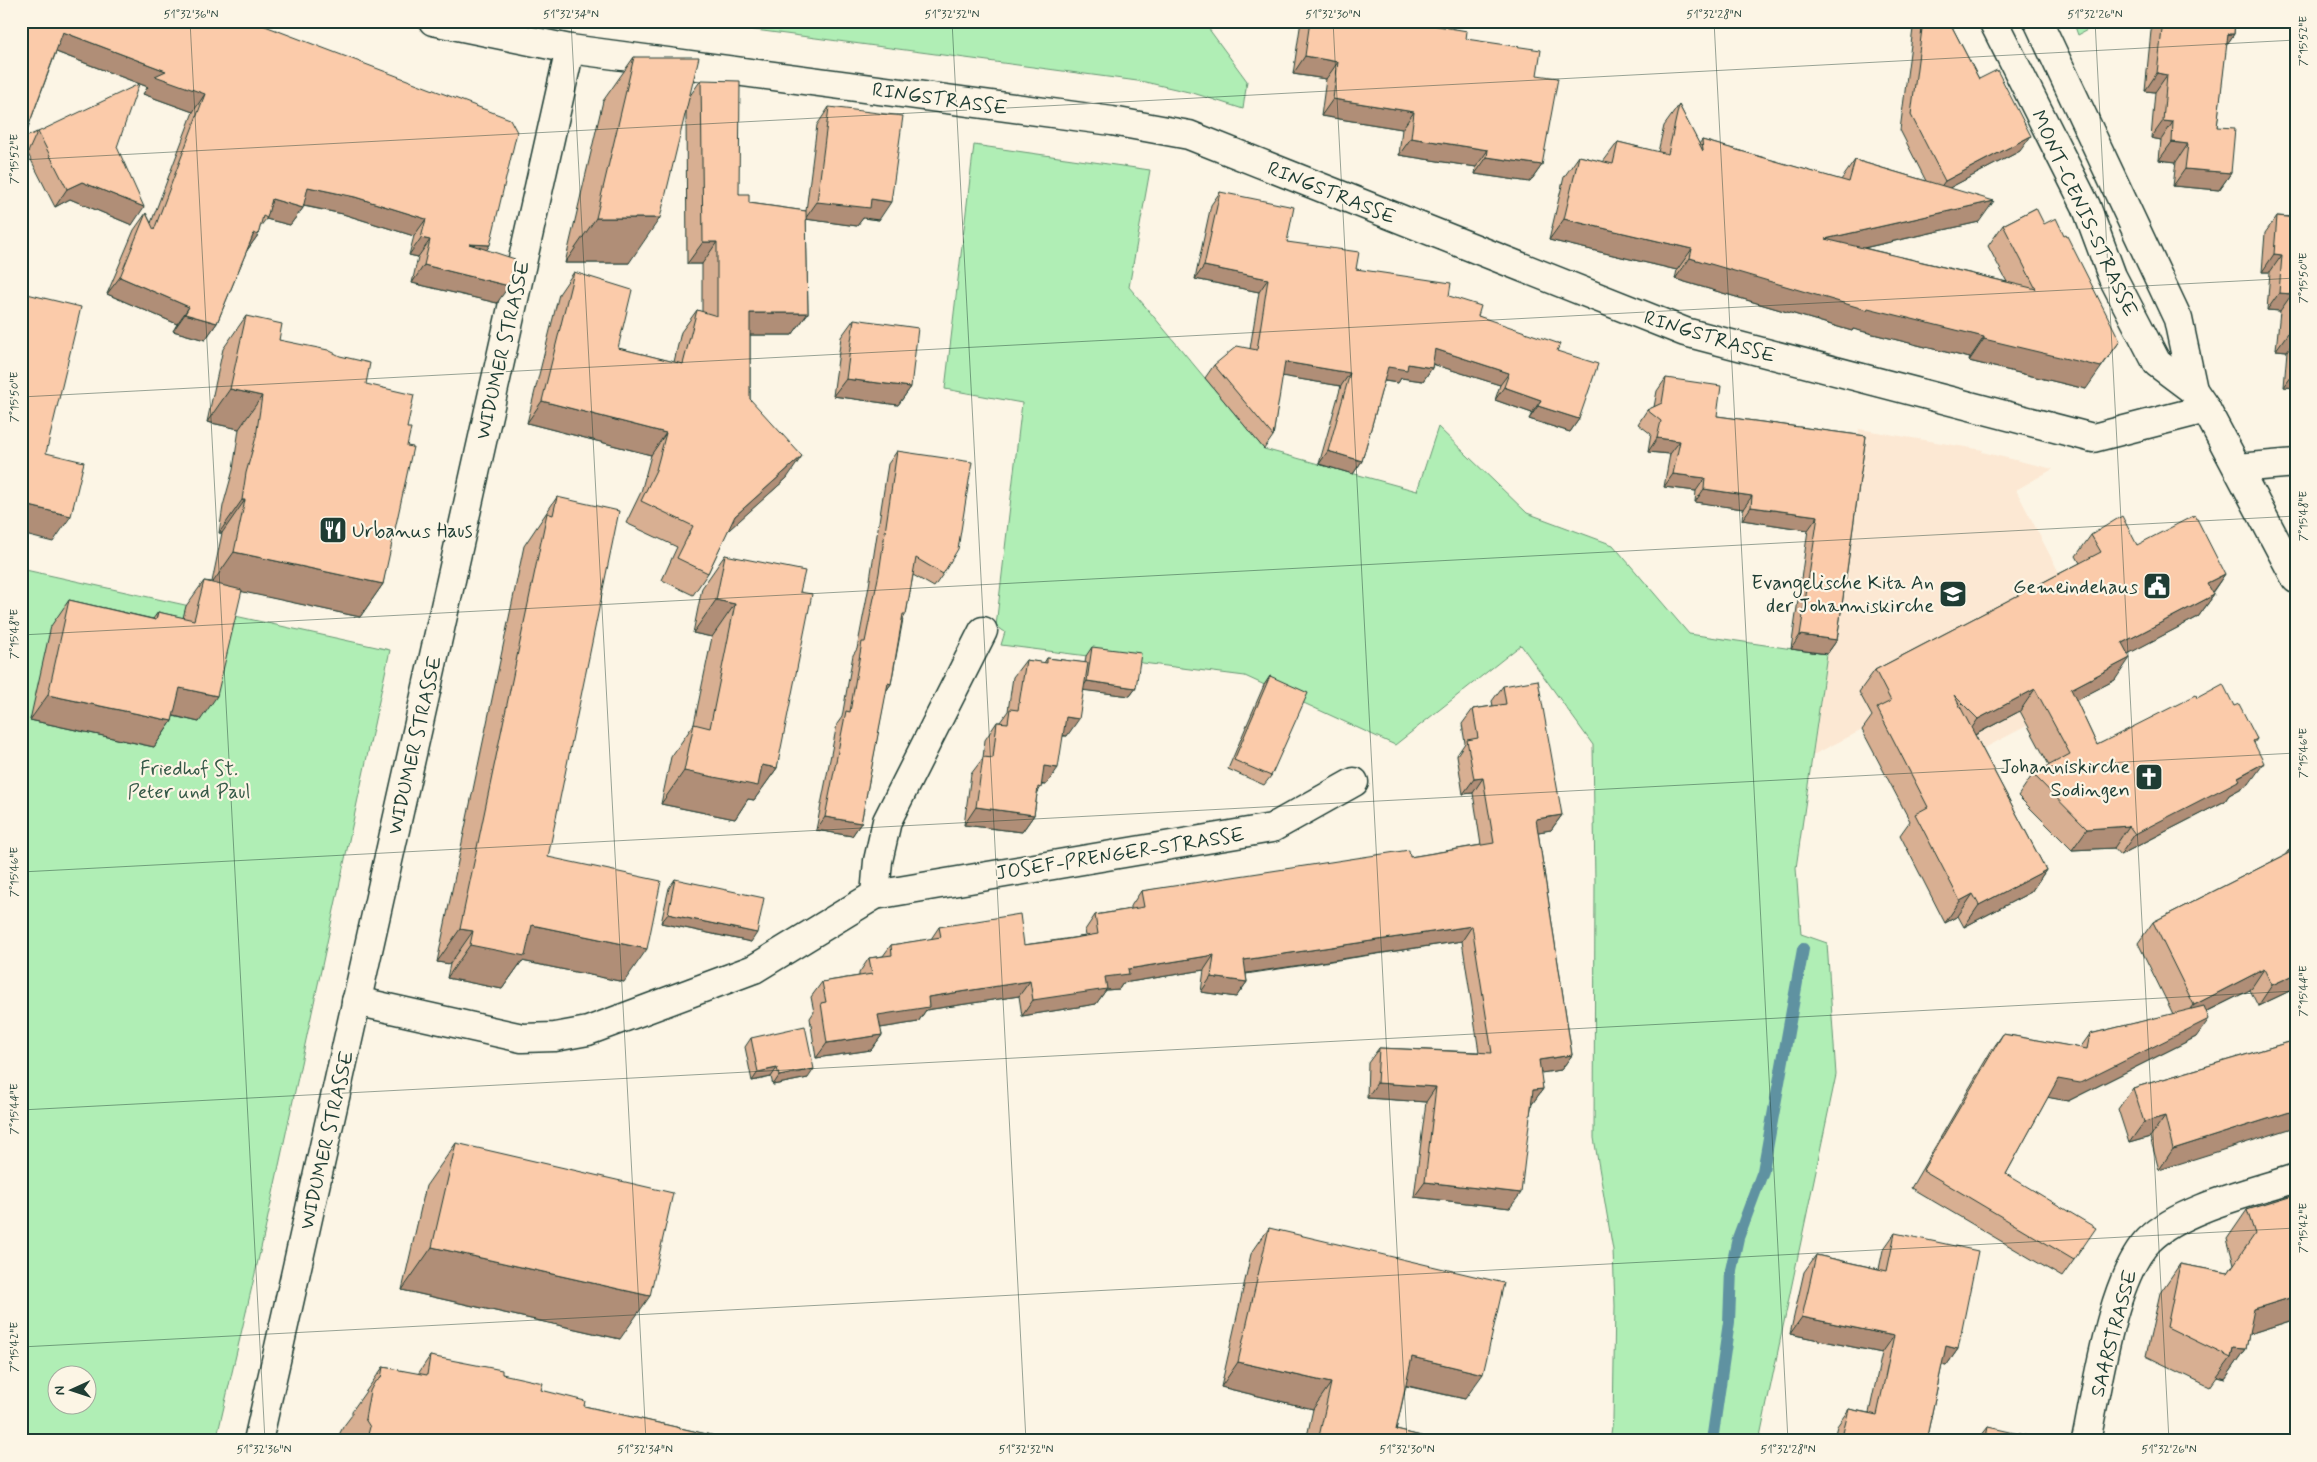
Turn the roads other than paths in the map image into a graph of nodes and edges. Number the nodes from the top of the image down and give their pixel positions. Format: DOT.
graph roads {
  1 [pos="433,21"];
  2 [pos="1993,21"];
  3 [pos="2038,21"];
  4 [pos="570,49"];
  5 [pos="2200,399"];
  6 [pos="2296,464"];
  7 [pos="2238,468"];
  8 [pos="2296,579"];
  9 [pos="983,631"];
  10 [pos="1354,782"];
  11 [pos="875,894"];
  12 [pos="356,1001"];
  13 [pos="2296,1178"];
  14 [pos="258,1441"];
  15 [pos="2086,1441"];
  1 -- 4 [label="street, RINGSTRASSE"];
  2 -- 5 [label="street, MONT-CENIS-STRASSE"];
  3 -- 5 [label="street, MONT-CENIS-STRASSE"];
  4 -- 5 [label="street, RINGSTRASSE"];
  4 -- 12 [label="street, WIDUMER STRASSE"];
  5 -- 7 [label="street, MONT-CENIS-STRASSE"];
  6 -- 7 [label="street"];
  7 -- 8 [label="street, MONT-CENIS-STRASSE"];
  9 -- 11 [label="street"];
  10 -- 11 [label="street, JOSEF-PRENGER-STRASSE"];
  11 -- 12 [label="street, JOSEF-PRENGER-STRASSE"];
  12 -- 14 [label="street, WIDUMER STRASSE"];
  13 -- 15 [label="street, SAARSTRASSE"];
}
